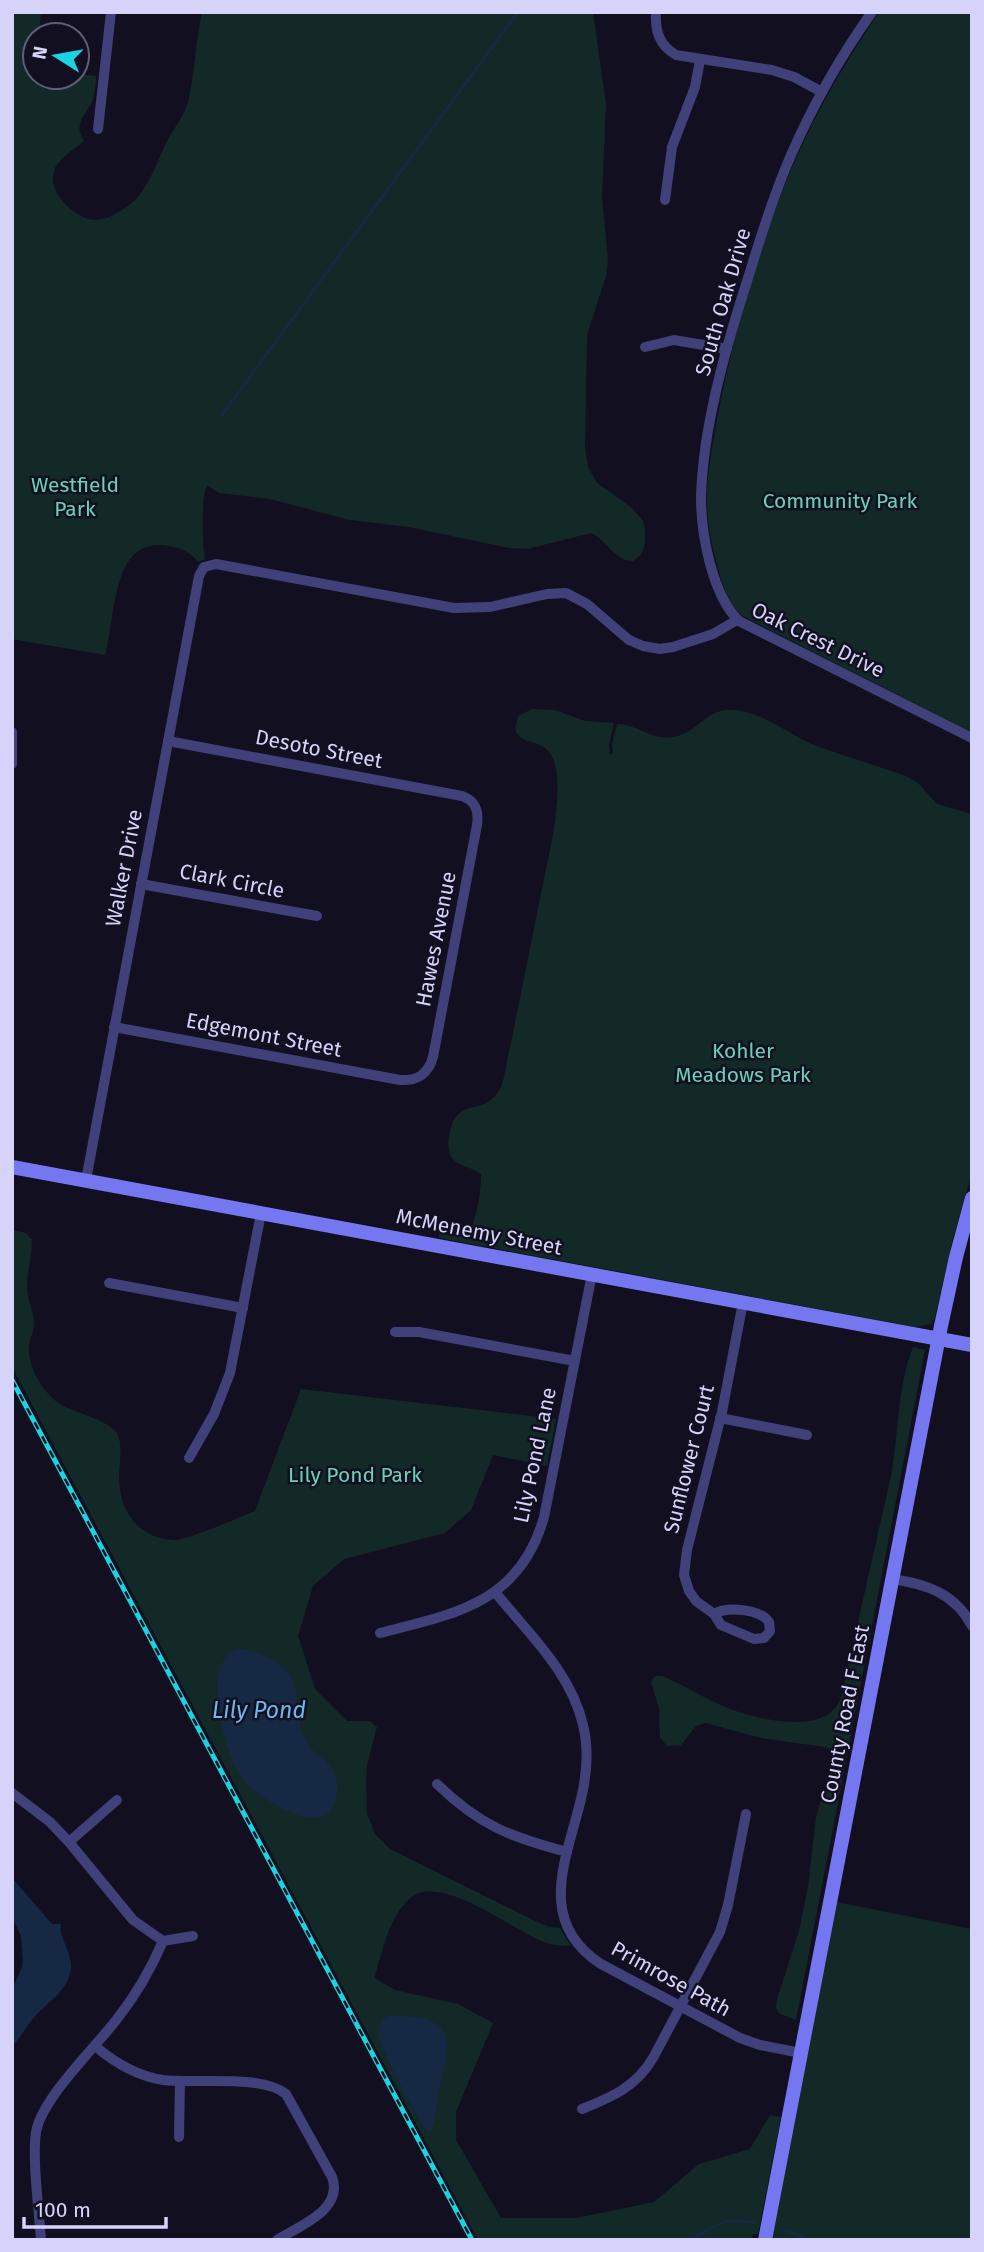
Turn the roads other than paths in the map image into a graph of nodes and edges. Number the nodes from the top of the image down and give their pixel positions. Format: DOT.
graph roads {
  1 [pos="111,12"];
  2 [pos="656,12"];
  3 [pos="872,12"];
  4 [pos="700,60"];
  5 [pos="822,92"];
  6 [pos="99,129"];
  7 [pos="665,200"];
  8 [pos="645,347"];
  9 [pos="727,349"];
  10 [pos="205,566"];
  11 [pos="737,620"];
  12 [pos="12,732"];
  13 [pos="972,738"];
  14 [pos="168,741"];
  15 [pos="12,764"];
  16 [pos="462,796"];
  17 [pos="141,884"];
  18 [pos="317,916"];
  19 [pos="114,1027"];
  20 [pos="406,1081"];
  21 [pos="12,1167"];
  22 [pos="86,1181"];
  23 [pos="972,1198"];
  24 [pos="261,1213"];
  25 [pos="592,1274"];
  26 [pos="109,1283"];
  27 [pos="743,1302"];
  28 [pos="243,1308"];
  29 [pos="394,1332"];
  30 [pos="939,1339"];
  31 [pos="972,1345"];
  32 [pos="575,1361"];
  33 [pos="720,1418"];
  34 [pos="807,1435"];
  35 [pos="189,1458"];
  36 [pos="892,1579"];
  37 [pos="495,1592"];
  38 [pos="714,1614"];
  39 [pos="972,1626"];
  40 [pos="380,1633"];
  41 [pos="437,1784"];
  42 [pos="12,1793"];
  43 [pos="117,1800"];
  44 [pos="746,1814"];
  45 [pos="69,1842"];
  46 [pos="567,1852"];
  47 [pos="193,1936"];
  48 [pos="163,1941"];
  49 [pos="681,2007"];
  50 [pos="95,2046"];
  51 [pos="801,2053"];
  52 [pos="180,2081"];
  53 [pos="582,2109"];
  54 [pos="179,2137"];
  55 [pos="41,2240"];
  56 [pos="277,2240"];
  57 [pos="765,2240"];
  1 -- 6 [label="street"];
  2 -- 4 [label="street"];
  3 -- 5 [label="street, South Oak Drive"];
  4 -- 5 [label="street"];
  4 -- 7 [label="street"];
  5 -- 9 [label="street, South Oak Drive"];
  8 -- 9 [label="street"];
  9 -- 11 [label="street, South Oak Drive"];
  10 -- 11 [label="street, Oak Crest Drive"];
  10 -- 14 [label="street, Walker Drive"];
  11 -- 13 [label="street, Oak Crest Drive"];
  12 -- 15 [label="street"];
  14 -- 16 [label="street, Desoto Street"];
  14 -- 17 [label="street, Walker Drive"];
  16 -- 20 [label="street, Hawes Avenue"];
  17 -- 18 [label="street, Clark Circle"];
  17 -- 19 [label="street, Walker Drive"];
  19 -- 20 [label="street, Edgemont Street"];
  19 -- 22 [label="street, Walker Drive"];
  21 -- 22 [label="street, McMenemy Street"];
  22 -- 24 [label="street, McMenemy Street"];
  23 -- 30 [label="street, County Road F East"];
  24 -- 25 [label="street, McMenemy Street"];
  24 -- 28 [label="street"];
  25 -- 27 [label="street, McMenemy Street"];
  25 -- 32 [label="street, Lily Pond Lane"];
  26 -- 28 [label="street"];
  27 -- 30 [label="street, McMenemy Street"];
  27 -- 33 [label="street, Sunflower Court"];
  28 -- 35 [label="street"];
  29 -- 32 [label="street"];
  30 -- 31 [label="street, McMenemy Street"];
  30 -- 36 [label="street, County Road F East"];
  32 -- 37 [label="street, Lily Pond Lane"];
  33 -- 34 [label="street"];
  33 -- 38 [label="street, Sunflower Court"];
  36 -- 39 [label="street"];
  36 -- 51 [label="street, County Road F East"];
  37 -- 40 [label="street, Lily Pond Lane"];
  37 -- 46 [label="street, Primrose Path"];
  38 -- 38 [label="street, Sunflower Court"];
  41 -- 46 [label="street"];
  42 -- 45 [label="street"];
  43 -- 45 [label="street"];
  44 -- 49 [label="street"];
  45 -- 48 [label="street"];
  46 -- 49 [label="street, Primrose Path"];
  47 -- 48 [label="street"];
  48 -- 50 [label="street"];
  49 -- 51 [label="street, Primrose Path"];
  49 -- 53 [label="street"];
  50 -- 52 [label="street"];
  50 -- 55 [label="street"];
  51 -- 57 [label="street, County Road F East"];
  52 -- 54 [label="street"];
  52 -- 56 [label="street"];
}
